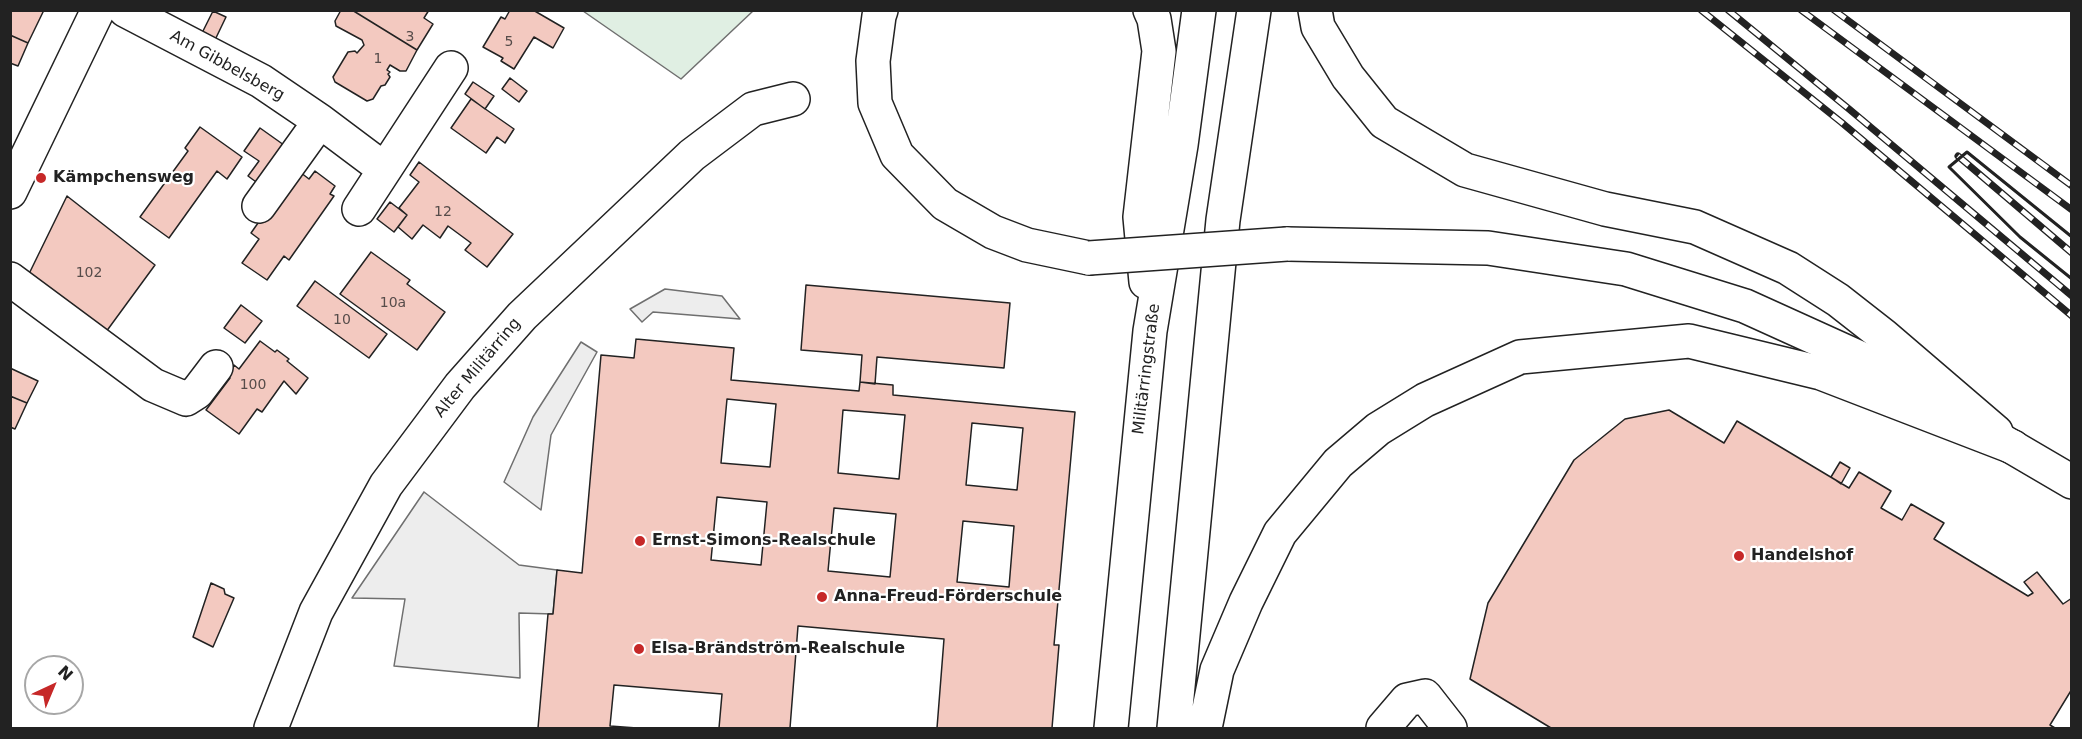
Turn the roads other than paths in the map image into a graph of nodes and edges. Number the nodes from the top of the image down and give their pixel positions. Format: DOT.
graph roads {
  1 [pos="98,10"];
  2 [pos="125,10"];
  3 [pos="881,10"];
  4 [pos="1150,10"];
  5 [pos="1199,10"];
  6 [pos="1254,10"];
  7 [pos="1315,10"];
  8 [pos="451,68"];
  9 [pos="793,99"];
  10 [pos="320,121"];
  11 [pos="384,169"];
  12 [pos="10,192"];
  13 [pos="259,206"];
  14 [pos="359,209"];
  15 [pos="10,279"];
  16 [pos="1150,331"];
  17 [pos="216,367"];
  18 [pos="2013,447"];
  19 [pos="2072,482"];
  20 [pos="271,729"];
  21 [pos="1110,729"];
  22 [pos="1174,729"];
  23 [pos="1205,729"];
  24 [pos="1383,729"];
  25 [pos="1450,729"];
  1 -- 12 [label="main road"];
  2 -- 10 [label="main road, Am Gibbelsberg"];
  3 -- 18 [label="main road, bridge"];
  4 -- 16 [label="main road"];
  5 -- 16 [label="main road, Militärringstraße"];
  6 -- 22 [label="main road"];
  7 -- 18 [label="main road"];
  8 -- 11 [label="main road"];
  9 -- 20 [label="main road, Alter Militärring"];
  10 -- 11 [label="main road, Am Gibbelsberg"];
  10 -- 13 [label="main road"];
  11 -- 14 [label="main road"];
  15 -- 17 [label="main road"];
  16 -- 21 [label="main road, Militärringstraße"];
  18 -- 19 [label="main road"];
  18 -- 23 [label="main road"];
  24 -- 25 [label="main road"];
}
